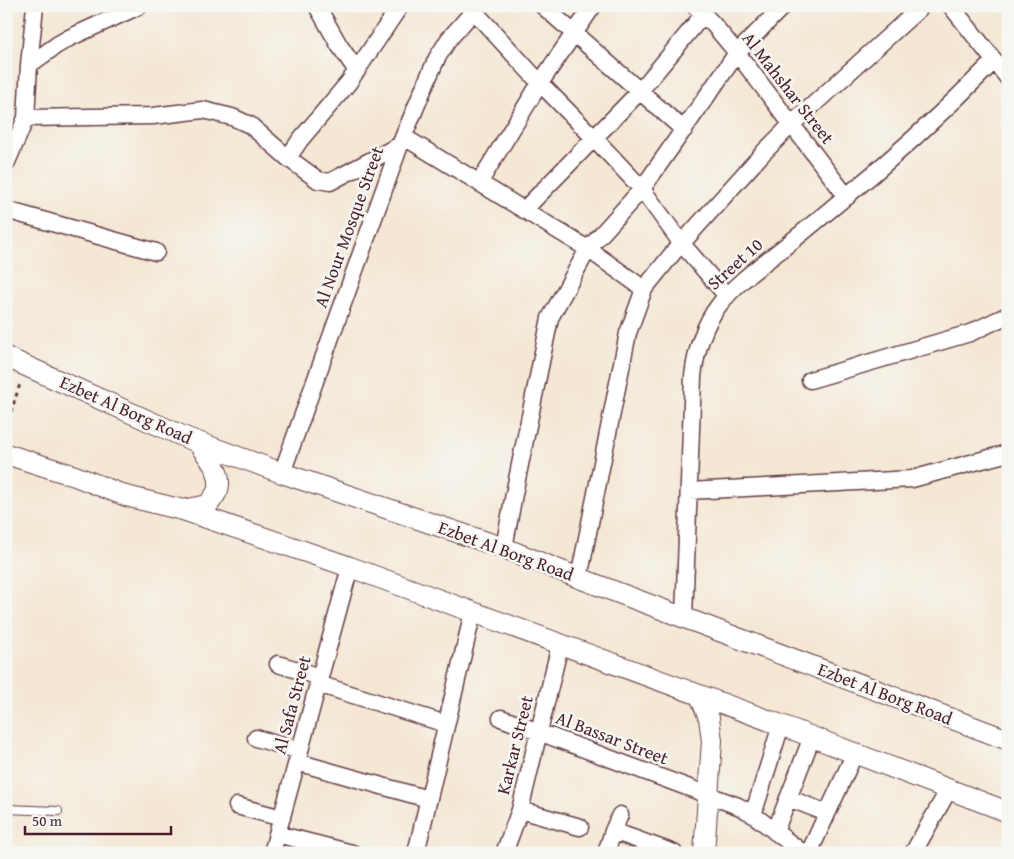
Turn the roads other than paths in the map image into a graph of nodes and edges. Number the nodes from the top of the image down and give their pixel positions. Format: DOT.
graph roads {
  1 [pos="35,6"];
  2 [pos="139,6"];
  3 [pos="317,6"];
  4 [pos="400,6"];
  5 [pos="542,6"];
  6 [pos="593,6"];
  7 [pos="783,6"];
  8 [pos="922,6"];
  9 [pos="951,6"];
  10 [pos="476,8"];
  11 [pos="699,11"];
  12 [pos="574,34"];
  13 [pos="737,53"];
  14 [pos="994,61"];
  15 [pos="29,65"];
  16 [pos="357,71"];
  17 [pos="1008,78"];
  18 [pos="540,83"];
  19 [pos="640,91"];
  20 [pos="26,118"];
  21 [pos="792,124"];
  22 [pos="684,130"];
  23 [pos="595,138"];
  24 [pos="402,141"];
  25 [pos="288,158"];
  26 [pos="6,164"];
  27 [pos="479,182"];
  28 [pos="642,189"];
  29 [pos="847,197"];
  30 [pos="6,210"];
  31 [pos="524,210"];
  32 [pos="682,244"];
  33 [pos="588,250"];
  34 [pos="156,252"];
  35 [pos="644,289"];
  36 [pos="727,296"];
  37 [pos="1008,315"];
  38 [pos="6,357"];
  39 [pos="810,380"];
  40 [pos="197,442"];
  41 [pos="1008,453"];
  42 [pos="6,454"];
  43 [pos="282,473"];
  44 [pos="689,491"];
  45 [pos="182,510"];
  46 [pos="504,548"];
  47 [pos="350,567"];
  48 [pos="579,578"];
  49 [pos="473,612"];
  50 [pos="684,617"];
  51 [pos="560,645"];
  52 [pos="278,664"];
  53 [pos="319,681"];
  54 [pos="700,696"];
  55 [pos="501,718"];
  56 [pos="446,724"];
  57 [pos="781,725"];
  58 [pos="539,732"];
  59 [pos="812,737"];
  60 [pos="1006,737"];
  61 [pos="256,738"];
  62 [pos="855,753"];
  63 [pos="298,756"];
  64 [pos="949,789"];
  65 [pos="709,796"];
  66 [pos="788,798"];
  67 [pos="428,799"];
  68 [pos="237,806"];
  69 [pos="6,809"];
  70 [pos="520,810"];
  71 [pos="58,811"];
  72 [pos="1008,812"];
  73 [pos="827,813"];
  74 [pos="620,815"];
  75 [pos="753,815"];
  76 [pos="279,826"];
  77 [pos="580,827"];
  78 [pos="613,831"];
  79 [pos="775,832"];
  80 [pos="272,853"];
  81 [pos="352,853"];
  82 [pos="416,853"];
  83 [pos="504,853"];
  84 [pos="606,853"];
  85 [pos="674,853"];
  86 [pos="704,853"];
  87 [pos="803,853"];
  88 [pos="809,853"];
  89 [pos="913,853"];
  1 -- 15 [label="street"];
  2 -- 15 [label="street"];
  3 -- 16 [label="street"];
  4 -- 16 [label="street"];
  5 -- 12 [label="street"];
  6 -- 12 [label="street"];
  7 -- 13 [label="street"];
  8 -- 21 [label="street"];
  9 -- 14 [label="street"];
  10 -- 18 [label="street"];
  10 -- 24 [label="street, Al Nour Mosque Street"];
  11 -- 13 [label="street, Al Mahshar Street"];
  11 -- 19 [label="street"];
  12 -- 18 [label="street"];
  12 -- 19 [label="street"];
  13 -- 21 [label="street, Al Mahshar Street"];
  13 -- 22 [label="street"];
  14 -- 17 [label="street"];
  14 -- 29 [label="street, Street 10"];
  15 -- 20 [label="street"];
  16 -- 25 [label="street"];
  18 -- 23 [label="street"];
  18 -- 27 [label="street"];
  19 -- 22 [label="street"];
  19 -- 23 [label="street"];
  20 -- 25 [label="street"];
  20 -- 26 [label="street"];
  21 -- 29 [label="street, Al Mahshar Street"];
  21 -- 32 [label="street"];
  22 -- 28 [label="street"];
  23 -- 28 [label="street"];
  23 -- 31 [label="street"];
  24 -- 25 [label="street"];
  24 -- 27 [label="street"];
  24 -- 43 [label="street, Al Nour Mosque Street"];
  27 -- 31 [label="street"];
  28 -- 32 [label="street"];
  28 -- 33 [label="street"];
  29 -- 36 [label="street, Street 10"];
  30 -- 34 [label="street"];
  31 -- 33 [label="street"];
  32 -- 35 [label="street"];
  32 -- 36 [label="street"];
  33 -- 35 [label="street"];
  33 -- 46 [label="street"];
  35 -- 48 [label="street"];
  36 -- 44 [label="street, Street 10"];
  37 -- 39 [label="street"];
  38 -- 40 [label="street, Ezbet Al Borg Road"];
  40 -- 43 [label="street, Ezbet Al Borg Road"];
  40 -- 45 [label="street"];
  41 -- 44 [label="street"];
  42 -- 45 [label="street"];
  43 -- 46 [label="street, Ezbet Al Borg Road"];
  44 -- 50 [label="street, Street 10"];
  45 -- 47 [label="street"];
  46 -- 48 [label="street, Ezbet Al Borg Road"];
  47 -- 49 [label="street"];
  47 -- 53 [label="street, Al Safa Street"];
  48 -- 50 [label="street, Ezbet Al Borg Road"];
  49 -- 51 [label="street"];
  49 -- 56 [label="street"];
  50 -- 60 [label="street, Ezbet Al Borg Road"];
  51 -- 54 [label="street"];
  51 -- 58 [label="street, Karkar Street"];
  52 -- 53 [label="street"];
  53 -- 56 [label="street"];
  53 -- 63 [label="street, Al Safa Street"];
  54 -- 57 [label="street"];
  54 -- 65 [label="street"];
  55 -- 58 [label="street, Al Bassar Street"];
  56 -- 67 [label="street"];
  57 -- 59 [label="street"];
  57 -- 75 [label="street"];
  58 -- 65 [label="street, Al Bassar Street"];
  58 -- 70 [label="street, Karkar Street"];
  59 -- 62 [label="street"];
  59 -- 66 [label="street"];
  61 -- 63 [label="street"];
  62 -- 64 [label="street"];
  62 -- 73 [label="street"];
  63 -- 67 [label="street"];
  63 -- 76 [label="street, Al Safa Street"];
  64 -- 72 [label="street"];
  64 -- 89 [label="street"];
  65 -- 75 [label="street, Al Bassar Street"];
  65 -- 86 [label="street"];
  66 -- 73 [label="street"];
  66 -- 79 [label="street"];
  67 -- 82 [label="street"];
  68 -- 76 [label="street"];
  69 -- 71 [label="lane"];
  70 -- 77 [label="street"];
  70 -- 83 [label="street, Karkar Street"];
  73 -- 88 [label="street"];
  74 -- 78 [label="street"];
  75 -- 79 [label="street, Al Bassar Street"];
  76 -- 80 [label="street, Al Safa Street"];
  76 -- 81 [label="street"];
  78 -- 84 [label="street"];
  78 -- 85 [label="street"];
  79 -- 87 [label="street, Al Bassar Street"];
}
